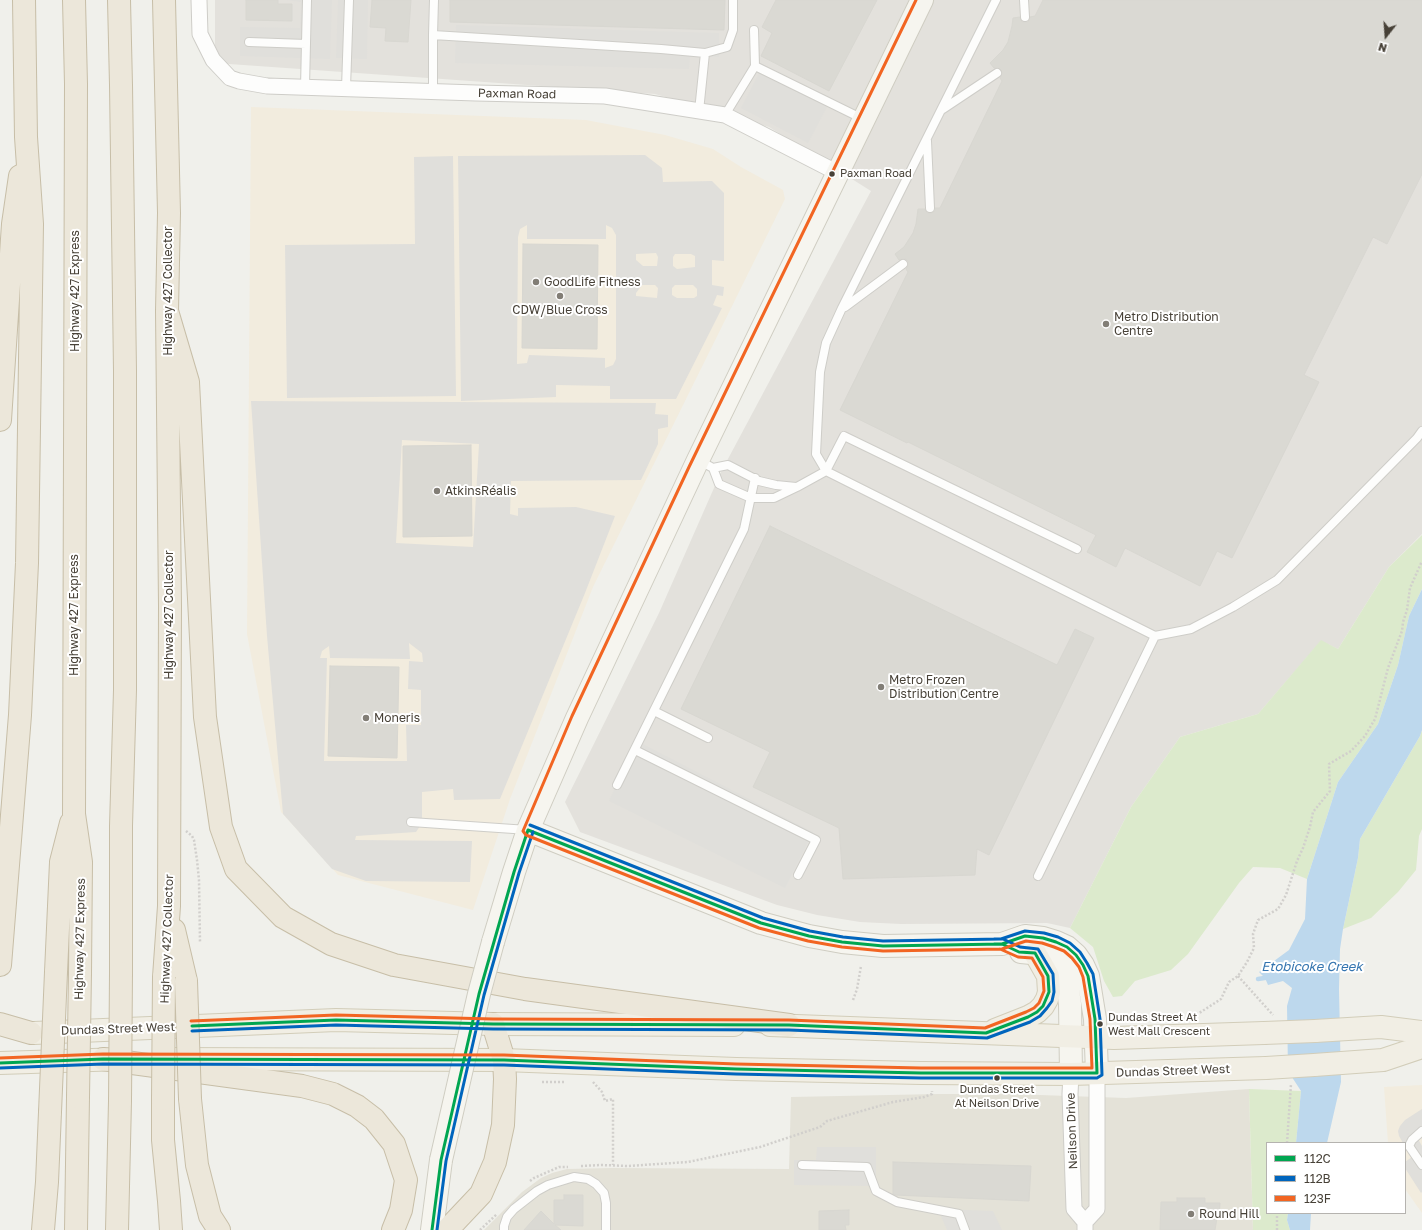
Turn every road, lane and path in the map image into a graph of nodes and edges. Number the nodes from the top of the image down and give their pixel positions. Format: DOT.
graph roads {
  1 [pos="24,0"];
  2 [pos="74,0"];
  3 [pos="119,0"];
  4 [pos="164,0"];
  5 [pos="199,0"];
  6 [pos="307,0"];
  7 [pos="349,0"];
  8 [pos="434,0"];
  9 [pos="733,0"];
  10 [pos="922,0"];
  11 [pos="996,0"];
  12 [pos="1024,0"];
  13 [pos="1025,17"];
  14 [pos="754,30"];
  15 [pos="433,35"];
  16 [pos="249,42"];
  17 [pos="306,44"];
  18 [pos="705,53"];
  19 [pos="755,66"];
  20 [pos="997,73"];
  21 [pos="305,87"];
  22 [pos="346,88"];
  23 [pos="433,92"];
  24 [pos="942,109"];
  25 [pos="699,111"];
  26 [pos="725,115"];
  27 [pos="864,119"];
  28 [pos="26,137"];
  29 [pos="927,140"];
  30 [pos="838,173"];
  31 [pos="930,208"];
  32 [pos="902,264"];
  33 [pos="842,308"];
  34 [pos="167,311"];
  35 [pos="0,420"];
  36 [pos="1422,431"];
  37 [pos="706,464"];
  38 [pos="826,471"];
  39 [pos="755,478"];
  40 [pos="797,487"];
  41 [pos="750,498"];
  42 [pos="1077,548"];
  43 [pos="1422,561"];
  44 [pos="1155,636"];
  45 [pos="654,711"];
  46 [pos="708,738"];
  47 [pos="635,750"];
  48 [pos="617,785"];
  49 [pos="74,814"];
  50 [pos="169,820"];
  51 [pos="411,822"];
  52 [pos="528,830"];
  53 [pos="798,875"];
  54 [pos="1038,876"];
  55 [pos="169,906"];
  56 [pos="200,943"];
  57 [pos="1002,944"];
  58 [pos="1035,953"];
  59 [pos="1,959"];
  60 [pos="860,966"];
  61 [pos="853,1000"];
  62 [pos="1190,1018"];
  63 [pos="0,1024"];
  64 [pos="493,1024"];
  65 [pos="789,1025"];
  66 [pos="1422,1032"];
  67 [pos="31,1033"];
  68 [pos="986,1033"];
  69 [pos="0,1034"];
  70 [pos="1072,1036"];
  71 [pos="1097,1037"];
  72 [pos="1422,1047"];
  73 [pos="103,1058"];
  74 [pos="504,1060"];
  75 [pos="0,1063"];
  76 [pos="1097,1073"];
  77 [pos="1071,1074"];
  78 [pos="542,1082"];
  79 [pos="571,1082"];
  80 [pos="586,1082"];
  81 [pos="932,1091"];
  82 [pos="1422,1130"];
  83 [pos="163,1140"];
  84 [pos="1422,1165"];
  85 [pos="802,1166"];
  86 [pos="1277,1214"];
  87 [pos="1085,1226"];
  88 [pos="43,1230"];
  89 [pos="76,1230"];
  90 [pos="117,1230"];
  91 [pos="160,1230"];
  92 [pos="171,1230"];
  93 [pos="219,1230"];
  94 [pos="393,1230"];
  95 [pos="432,1230"];
  96 [pos="447,1230"];
  97 [pos="504,1230"];
  98 [pos="606,1230"];
  99 [pos="965,1230"];
  100 [pos="1276,1230"];
  1 -- 28 [label="highway"];
  2 -- 49 [label="highway, Highway 427 Express"];
  3 -- 90 [label="highway, bridge"];
  4 -- 34 [label="highway, Highway 427 Collector"];
  5 -- 21 [label="street, Paxman Road"];
  6 -- 17 [label="lane"];
  7 -- 22 [label="lane"];
  8 -- 15 [label="lane"];
  9 -- 18 [label="lane"];
  10 -- 27 [label="main road"];
  11 -- 24 [label="lane"];
  12 -- 13 [label="lane"];
  14 -- 19 [label="lane"];
  15 -- 18 [label="lane"];
  15 -- 23 [label="lane"];
  16 -- 17 [label="lane"];
  17 -- 21 [label="lane"];
  18 -- 25 [label="lane"];
  19 -- 26 [label="lane"];
  19 -- 27 [label="lane"];
  20 -- 24 [label="lane"];
  21 -- 22 [label="street, Paxman Road"];
  22 -- 23 [label="street, Paxman Road"];
  23 -- 25 [label="street, Paxman Road"];
  24 -- 29 [label="lane"];
  25 -- 26 [label="street, Paxman Road"];
  26 -- 30 [label="street, Paxman Road"];
  27 -- 30 [label="main road"];
  28 -- 35 [label="highway"];
  28 -- 59 [label="highway"];
  29 -- 31 [label="lane"];
  29 -- 33 [label="lane"];
  30 -- 37 [label="main road"];
  32 -- 33 [label="lane"];
  33 -- 38 [label="lane"];
  34 -- 50 [label="highway, Highway 427 Collector"];
  34 -- 65 [label="highway"];
  36 -- 44 [label="lane"];
  37 -- 39 [label="lane"];
  37 -- 41 [label="lane"];
  37 -- 52 [label="main road"];
  38 -- 40 [label="lane"];
  38 -- 42 [label="lane"];
  38 -- 44 [label="lane"];
  39 -- 40 [label="lane"];
  39 -- 41 [label="lane"];
  40 -- 41 [label="lane"];
  41 -- 45 [label="lane"];
  43 -- 62 [label="path"];
  44 -- 54 [label="lane"];
  45 -- 46 [label="lane"];
  45 -- 47 [label="lane"];
  47 -- 48 [label="lane"];
  47 -- 53 [label="lane"];
  49 -- 88 [label="highway, bridge"];
  49 -- 89 [label="highway, Highway 427 Express, bridge"];
  50 -- 55 [label="highway, Highway 427 Collector"];
  50 -- 56 [label="path"];
  51 -- 52 [label="lane"];
  52 -- 57 [label="main road"];
  52 -- 95 [label="main road, bridge"];
  55 -- 83 [label="highway, Highway 427 Collector, bridge"];
  55 -- 93 [label="highway, bridge"];
  57 -- 58 [label="main road, Neilson Drive"];
  57 -- 71 [label="main road, Neilson Drive"];
  58 -- 68 [label="main road"];
  58 -- 70 [label="main road, Neilson Drive"];
  60 -- 61 [label="path"];
  63 -- 67 [label="highway"];
  64 -- 65 [label="main road, Dundas Street West"];
  64 -- 67 [label="main road, Dundas Street West"];
  64 -- 74 [label="highway"];
  65 -- 68 [label="main road, Dundas Street West"];
  66 -- 71 [label="main road, Dundas Street West, bridge"];
  67 -- 69 [label="main road, Dundas Street West"];
  68 -- 70 [label="main road, Dundas Street West"];
  70 -- 71 [label="main road, Dundas Street West"];
  70 -- 77 [label="main road, Neilson Drive"];
  71 -- 76 [label="main road, Neilson Drive"];
  72 -- 76 [label="main road, Dundas Street West, bridge"];
  73 -- 74 [label="main road, Dundas Street West"];
  73 -- 75 [label="main road, Dundas Street West"];
  73 -- 94 [label="highway"];
  74 -- 77 [label="main road, Dundas Street West"];
  74 -- 96 [label="highway"];
  76 -- 77 [label="main road, Dundas Street West"];
  76 -- 87 [label="street, Neilson Drive"];
  77 -- 87 [label="street, Neilson Drive"];
  78 -- 79 [label="path"];
  80 -- 81 [label="path"];
  82 -- 84 [label="lane"];
  83 -- 91 [label="highway"];
  83 -- 92 [label="highway, Highway 427 Collector"];
  85 -- 99 [label="lane"];
  86 -- 100 [label="path"];
  97 -- 98 [label="lane"];
}
